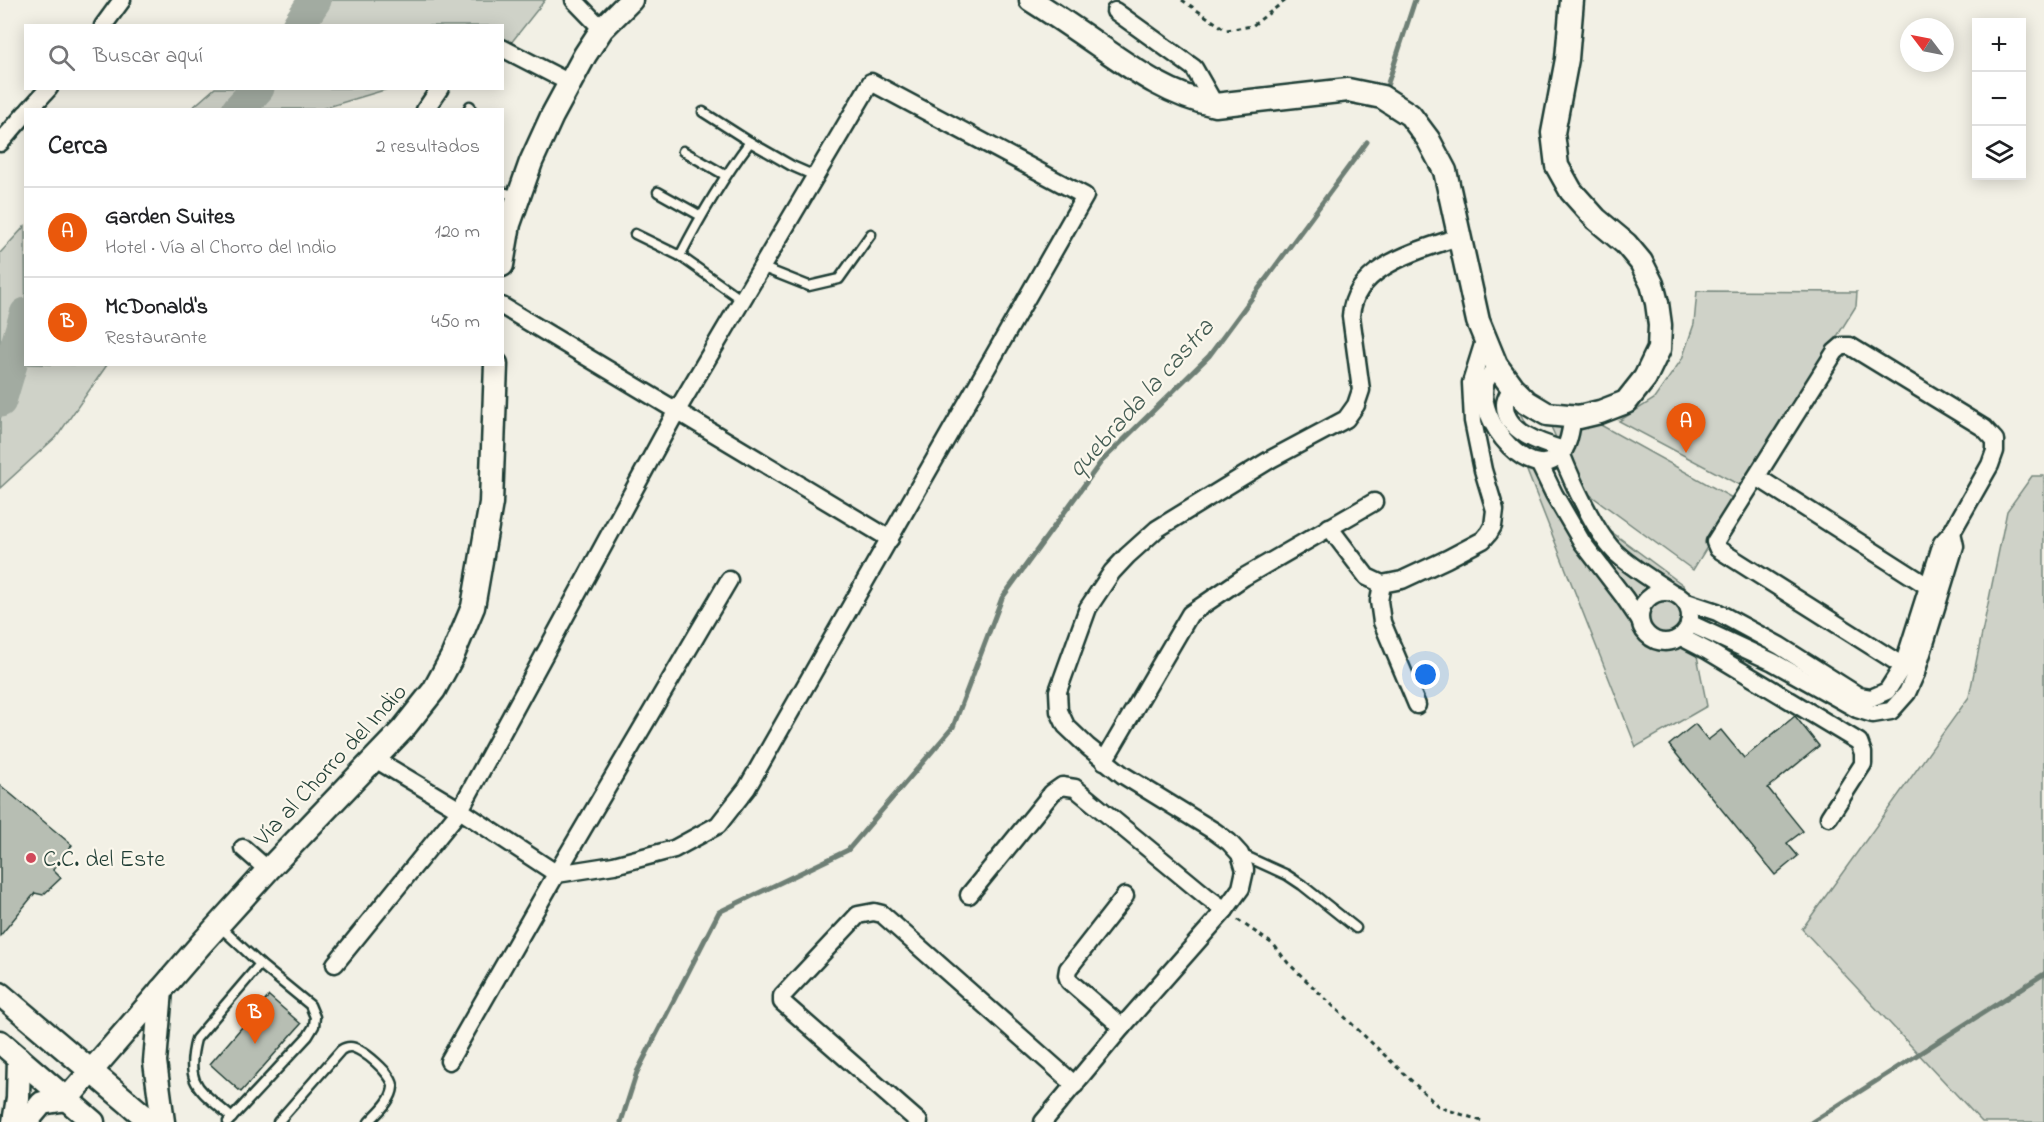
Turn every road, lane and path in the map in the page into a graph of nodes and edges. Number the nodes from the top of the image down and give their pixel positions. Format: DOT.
graph roads {
  1 [pos="122,0"];
  2 [pos="574,0"];
  3 [pos="631,0"];
  4 [pos="1031,0"];
  5 [pos="1182,0"];
  6 [pos="1286,0"];
  7 [pos="1572,0"];
  8 [pos="1115,11"];
  9 [pos="104,24"];
  10 [pos="602,29"];
  11 [pos="504,49"];
  12 [pos="570,83"];
  13 [pos="47,90"];
  14 [pos="439,90"];
  15 [pos="1215,105"];
  16 [pos="31,108"];
  17 [pos="426,108"];
  18 [pos="703,112"];
  19 [pos="24,115"];
  20 [pos="750,142"];
  21 [pos="0,143"];
  22 [pos="683,152"];
  23 [pos="725,175"];
  24 [pos="815,176"];
  25 [pos="658,192"];
  26 [pos="511,194"];
  27 [pos="701,216"];
  28 [pos="635,234"];
  29 [pos="871,234"];
  30 [pos="1458,237"];
  31 [pos="504,253"];
  32 [pos="680,256"];
  33 [pos="761,267"];
  34 [pos="742,300"];
  35 [pos="504,307"];
  36 [pos="1485,338"];
  37 [pos="1496,365"];
  38 [pos="496,366"];
  39 [pos="1512,387"];
  40 [pos="676,412"];
  41 [pos="1573,417"];
  42 [pos="1562,452"];
  43 [pos="1539,463"];
  44 [pos="1757,477"];
  45 [pos="1374,502"];
  46 [pos="1329,527"];
  47 [pos="890,539"];
  48 [pos="729,580"];
  49 [pos="1382,584"];
  50 [pos="1935,590"];
  51 [pos="1677,597"];
  52 [pos="1639,619"];
  53 [pos="1685,630"];
  54 [pos="1780,646"];
  55 [pos="1773,662"];
  56 [pos="1910,669"];
  57 [pos="1417,705"];
  58 [pos="375,759"];
  59 [pos="1104,761"];
  60 [pos="460,810"];
  61 [pos="1829,817"];
  62 [pos="243,848"];
  63 [pos="1240,854"];
  64 [pos="268,870"];
  65 [pos="556,874"];
  66 [pos="969,895"];
  67 [pos="1125,896"];
  68 [pos="1225,910"];
  69 [pos="218,925"];
  70 [pos="1356,928"];
  71 [pos="260,964"];
  72 [pos="335,964"];
  73 [pos="161,990"];
  74 [pos="0,994"];
  75 [pos="1122,1027"];
  76 [pos="0,1042"];
  77 [pos="19,1058"];
  78 [pos="449,1061"];
  79 [pos="91,1071"];
  80 [pos="1075,1085"];
  81 [pos="68,1099"];
  82 [pos="230,1120"];
  83 [pos="14,1122"];
  84 [pos="26,1122"];
  85 [pos="65,1122"];
  86 [pos="93,1122"];
  87 [pos="152,1122"];
  88 [pos="163,1122"];
  89 [pos="278,1122"];
  90 [pos="369,1122"];
  91 [pos="919,1122"];
  92 [pos="1043,1122"];
  93 [pos="1485,1122"];
  1 -- 9 [label="street"];
  2 -- 10 [label="street"];
  3 -- 10 [label="street"];
  4 -- 15 [label="street"];
  5 -- 6 [label="path"];
  7 -- 41 [label="street"];
  8 -- 15 [label="street"];
  10 -- 12 [label="street"];
  11 -- 12 [label="street"];
  12 -- 26 [label="street"];
  13 -- 16 [label="street"];
  14 -- 17 [label="street"];
  15 -- 30 [label="street"];
  18 -- 20 [label="lane"];
  19 -- 21 [label="street"];
  20 -- 23 [label="lane"];
  20 -- 24 [label="lane"];
  22 -- 23 [label="lane"];
  23 -- 27 [label="lane"];
  24 -- 33 [label="street"];
  24 -- 47 [label="street"];
  25 -- 27 [label="lane"];
  26 -- 31 [label="street"];
  27 -- 32 [label="lane"];
  28 -- 32 [label="lane"];
  29 -- 33 [label="lane"];
  30 -- 36 [label="street"];
  30 -- 59 [label="street"];
  32 -- 34 [label="lane"];
  33 -- 34 [label="street"];
  34 -- 40 [label="street"];
  35 -- 40 [label="street"];
  36 -- 37 [label="street"];
  36 -- 49 [label="street"];
  37 -- 39 [label="street"];
  37 -- 43 [label="street"];
  38 -- 58 [label="street, Vía al Chorro del Indio"];
  39 -- 41 [label="street"];
  39 -- 42 [label="street"];
  40 -- 47 [label="street"];
  40 -- 60 [label="street"];
  41 -- 42 [label="street"];
  42 -- 43 [label="street"];
  42 -- 51 [label="street"];
  43 -- 52 [label="street"];
  44 -- 50 [label="street"];
  44 -- 50 [label="street"];
  44 -- 56 [label="street"];
  45 -- 46 [label="street"];
  46 -- 49 [label="street"];
  46 -- 59 [label="street"];
  47 -- 65 [label="street"];
  48 -- 65 [label="street"];
  49 -- 57 [label="street"];
  50 -- 56 [label="street"];
  51 -- 52 [label="street"];
  51 -- 53 [label="street"];
  51 -- 54 [label="street"];
  52 -- 53 [label="street"];
  53 -- 55 [label="street"];
  53 -- 61 [label="street"];
  54 -- 55 [label="street"];
  54 -- 56 [label="street"];
  55 -- 56 [label="street"];
  58 -- 60 [label="street"];
  58 -- 64 [label="street, Vía al Chorro del Indio"];
  59 -- 63 [label="street"];
  60 -- 65 [label="street"];
  60 -- 72 [label="street"];
  62 -- 64 [label="street"];
  63 -- 68 [label="street"];
  63 -- 70 [label="lane"];
  64 -- 69 [label="street, Vía al Chorro del Indio"];
  65 -- 78 [label="street"];
  66 -- 68 [label="street"];
  67 -- 75 [label="street"];
  68 -- 75 [label="street"];
  68 -- 93 [label="path"];
  69 -- 71 [label="lane"];
  69 -- 73 [label="street, Vía al Chorro del Indio"];
  71 -- 82 [label="lane"];
  71 -- 82 [label="lane"];
  73 -- 79 [label="street, Vía al Chorro del Indio"];
  73 -- 88 [label="street"];
  74 -- 79 [label="street"];
  75 -- 80 [label="street"];
  76 -- 77 [label="street"];
  77 -- 81 [label="street"];
  77 -- 83 [label="street"];
  79 -- 81 [label="street, Vía al Chorro del Indio"];
  79 -- 87 [label="street"];
  80 -- 91 [label="street"];
  80 -- 92 [label="street"];
  81 -- 84 [label="street"];
  81 -- 85 [label="street"];
  81 -- 86 [label="street"];
  89 -- 90 [label="lane"];
}
